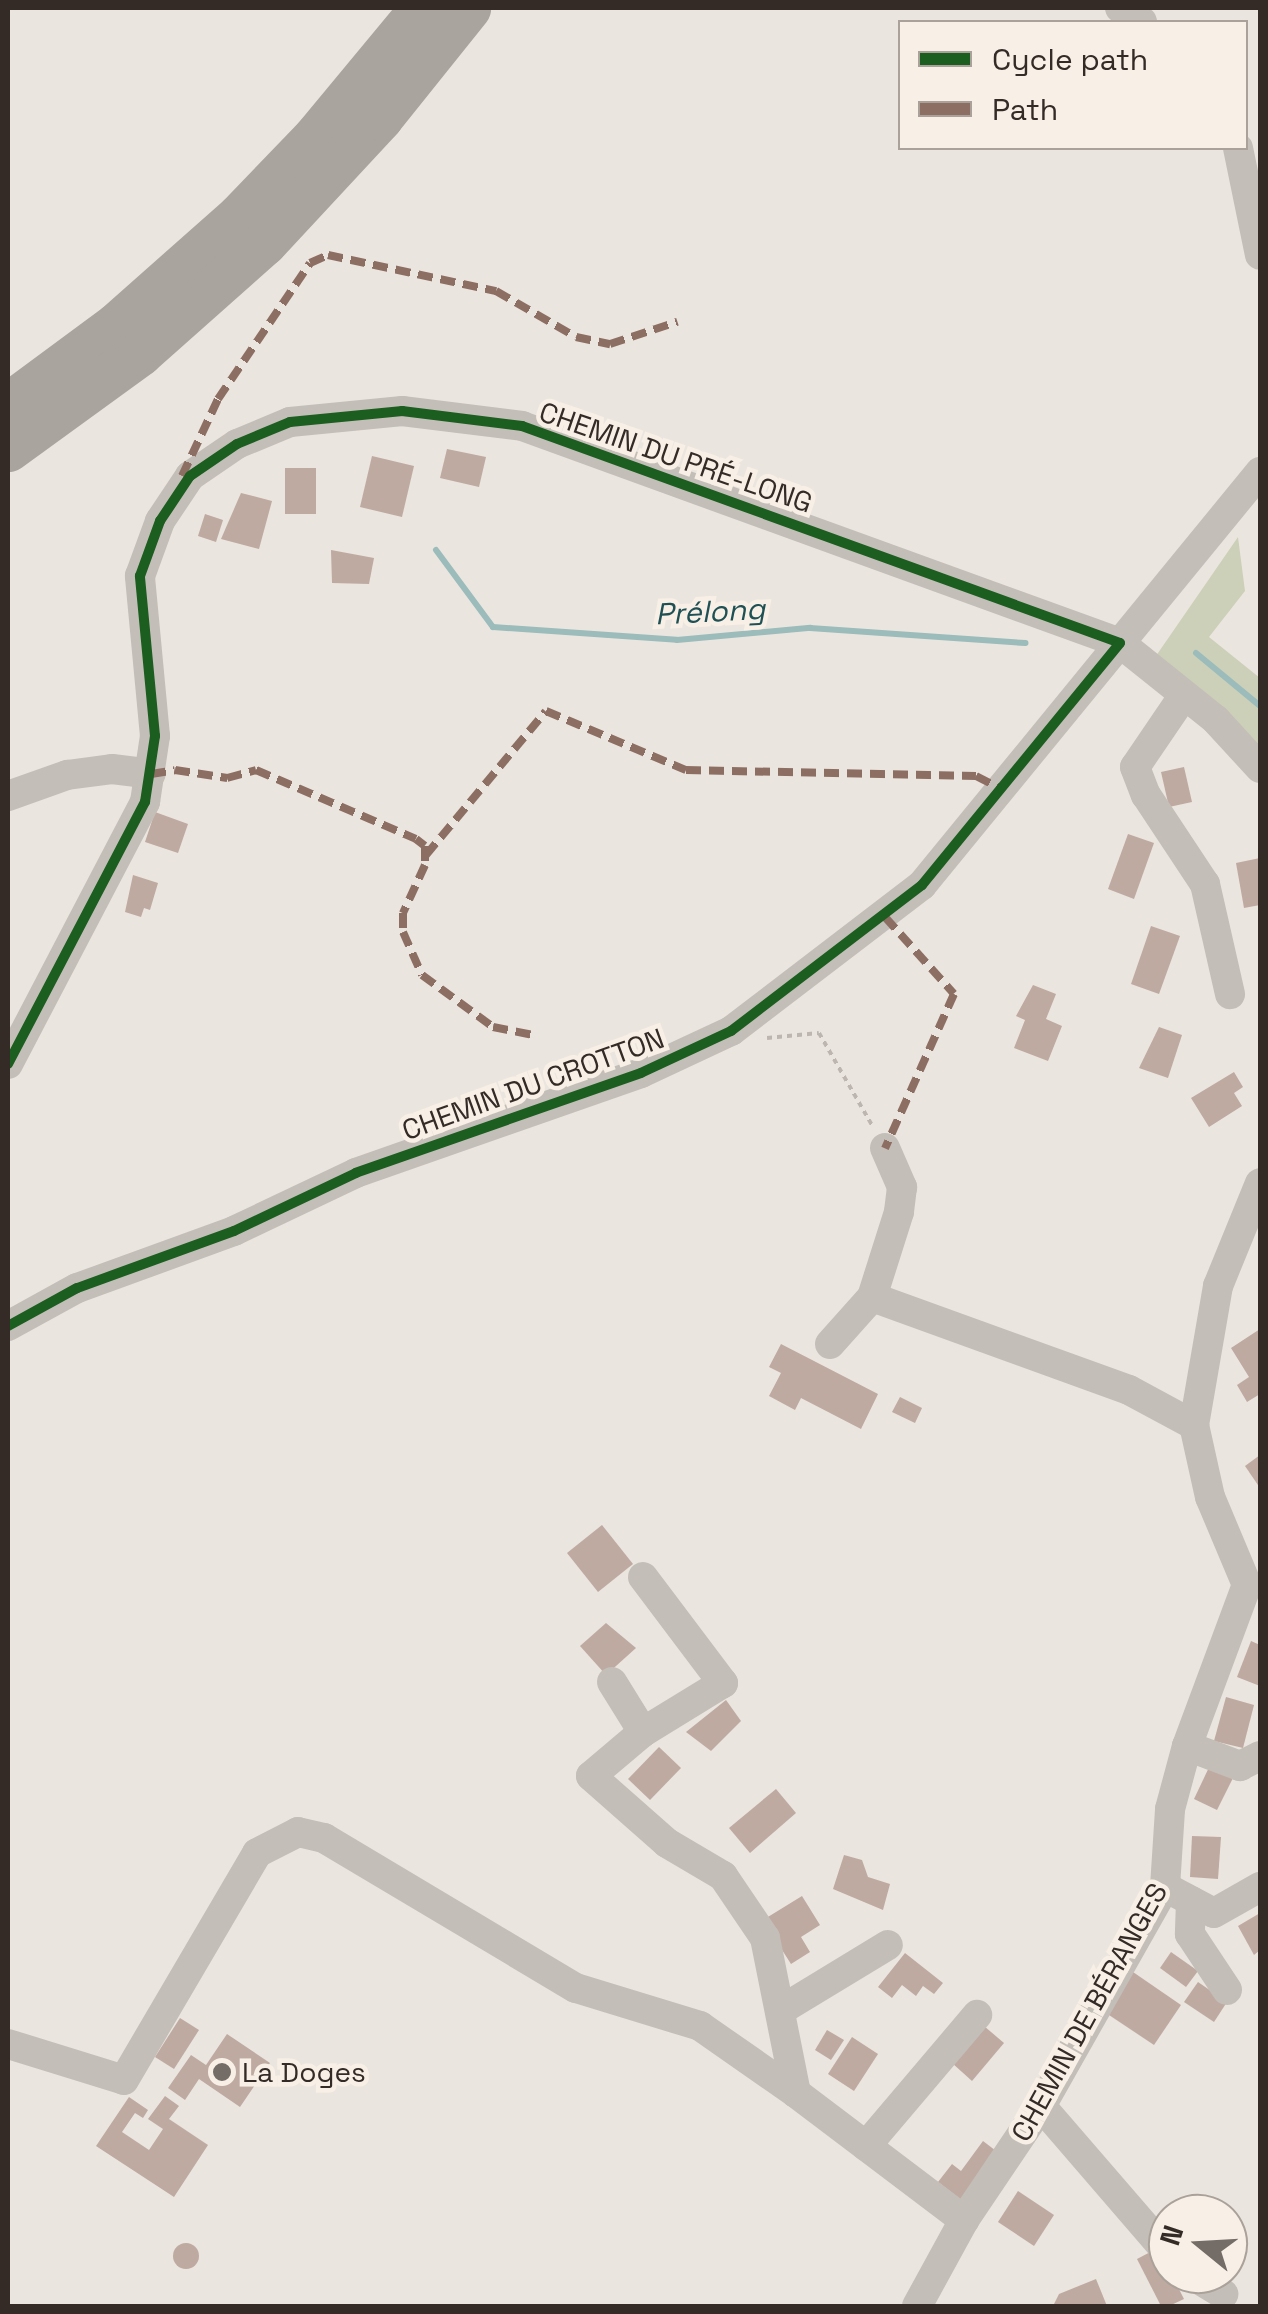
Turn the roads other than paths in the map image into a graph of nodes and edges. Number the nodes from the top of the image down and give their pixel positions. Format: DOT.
graph roads {
  1 [pos="422,8"];
  2 [pos="468,8"];
  3 [pos="1238,150"];
  4 [pos="1260,255"];
  5 [pos="8,405"];
  6 [pos="8,448"];
  7 [pos="1260,472"];
  8 [pos="1120,643"];
  9 [pos="1184,695"];
  10 [pos="1260,768"];
  11 [pos="151,774"];
  12 [pos="8,796"];
  13 [pos="1230,994"];
  14 [pos="8,1064"];
  15 [pos="885,1148"];
  16 [pos="1260,1183"];
  17 [pos="872,1297"];
  18 [pos="8,1326"];
  19 [pos="830,1344"];
  20 [pos="1194,1424"];
  21 [pos="643,1577"];
  22 [pos="1254,1585"];
  23 [pos="612,1682"];
  24 [pos="644,1732"];
  25 [pos="1187,1746"];
  26 [pos="1260,1756"];
  27 [pos="1260,1887"];
  28 [pos="1178,1894"];
  29 [pos="888,1945"];
  30 [pos="1220,1976"];
  31 [pos="781,2010"];
  32 [pos="977,2015"];
  33 [pos="8,2044"];
  34 [pos="796,2093"];
  35 [pos="1042,2106"];
  36 [pos="866,2146"];
  37 [pos="964,2220"];
  38 [pos="1148,2230"];
  39 [pos="916,2306"];
  1 -- 5 [label="highway"];
  2 -- 6 [label="highway"];
  3 -- 4 [label="street"];
  7 -- 8 [label="street"];
  8 -- 9 [label="street"];
  8 -- 11 [label="street, CHEMIN DU PRÉ-LONG"];
  8 -- 18 [label="street, CHEMIN DU CROTTON"];
  9 -- 10 [label="street"];
  9 -- 13 [label="street"];
  11 -- 12 [label="street"];
  11 -- 14 [label="street, CHEMIN DU PRÉ-LONG"];
  15 -- 17 [label="street"];
  16 -- 20 [label="street, CHEMIN DE BÉRANGES"];
  17 -- 19 [label="street"];
  17 -- 20 [label="street"];
  20 -- 22 [label="street, CHEMIN DE BÉRANGES"];
  21 -- 24 [label="street"];
  22 -- 25 [label="street, CHEMIN DE BÉRANGES"];
  23 -- 24 [label="street"];
  24 -- 31 [label="street"];
  25 -- 26 [label="street"];
  25 -- 28 [label="street, CHEMIN DE BÉRANGES"];
  27 -- 28 [label="street"];
  28 -- 30 [label="street"];
  28 -- 35 [label="street, CHEMIN DE BÉRANGES"];
  29 -- 31 [label="street"];
  31 -- 34 [label="street"];
  32 -- 36 [label="street"];
  33 -- 34 [label="street"];
  34 -- 36 [label="street"];
  35 -- 37 [label="street, CHEMIN DE BÉRANGES"];
  35 -- 38 [label="street"];
  36 -- 37 [label="street"];
  37 -- 39 [label="street, CHEMIN DE BÉRANGES"];
}
